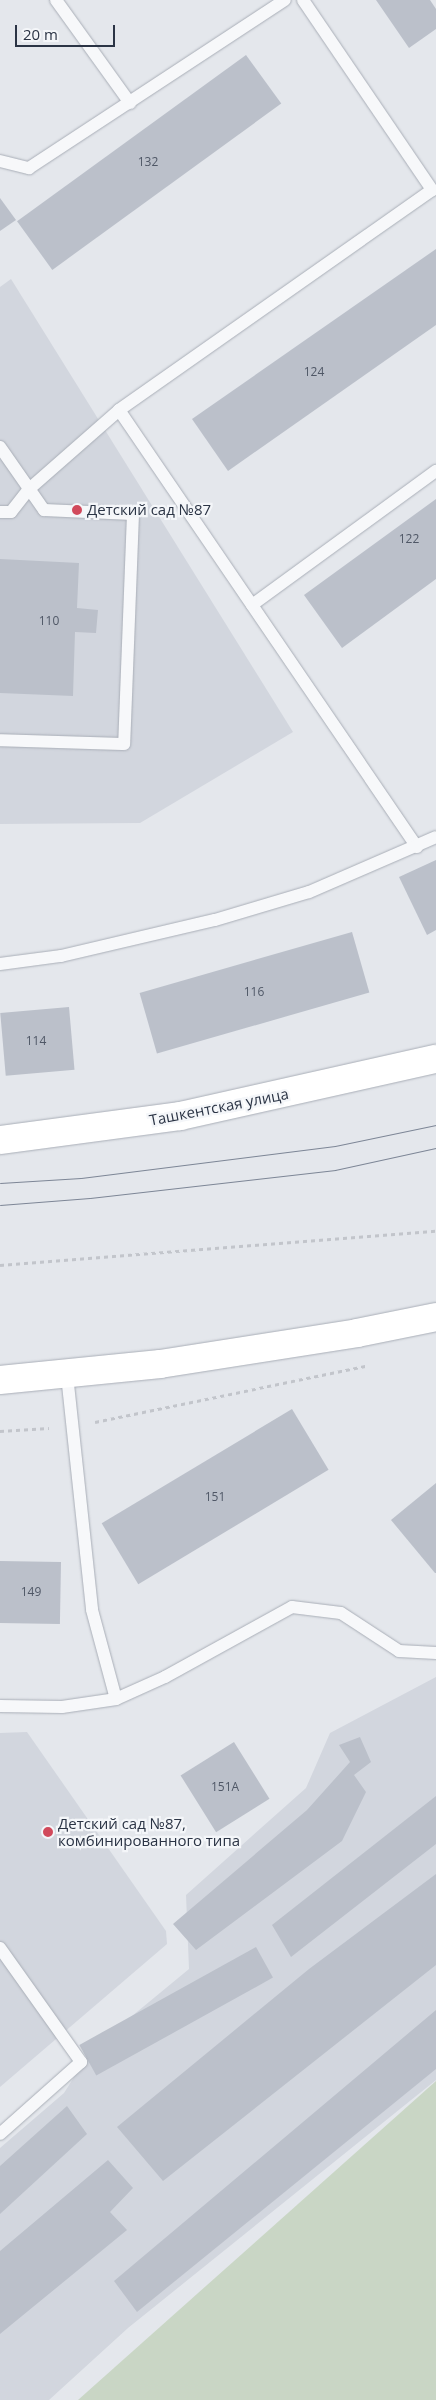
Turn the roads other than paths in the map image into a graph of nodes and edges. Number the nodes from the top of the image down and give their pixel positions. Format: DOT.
graph roads {
  1 [pos="56,0"];
  2 [pos="285,0"];
  3 [pos="304,0"];
  4 [pos="130,103"];
  5 [pos="0,161"];
  6 [pos="118,410"];
  7 [pos="0,447"];
  8 [pos="436,471"];
  9 [pos="28,490"];
  10 [pos="0,512"];
  11 [pos="252,605"];
  12 [pos="0,740"];
  13 [pos="436,838"];
  14 [pos="417,847"];
  15 [pos="0,964"];
  16 [pos="436,1059"];
  17 [pos="0,1140"];
  18 [pos="436,1317"];
  19 [pos="66,1375"];
  20 [pos="0,1380"];
  21 [pos="436,1653"];
  22 [pos="116,1699"];
  23 [pos="0,1706"];
  24 [pos="0,1948"];
  25 [pos="0,2134"];
  1 -- 4 [label="lane"];
  2 -- 4 [label="lane"];
  3 -- 6 [label="lane"];
  4 -- 5 [label="lane"];
  6 -- 9 [label="lane"];
  6 -- 11 [label="lane"];
  7 -- 9 [label="lane"];
  8 -- 11 [label="lane"];
  9 -- 10 [label="lane"];
  9 -- 12 [label="lane"];
  11 -- 14 [label="lane"];
  13 -- 14 [label="lane"];
  14 -- 15 [label="lane"];
  16 -- 17 [label="main road, Ташкентская улица"];
  18 -- 19 [label="main road"];
  19 -- 20 [label="main road"];
  19 -- 22 [label="lane"];
  21 -- 22 [label="lane"];
  22 -- 23 [label="lane"];
  24 -- 25 [label="lane"];
}
